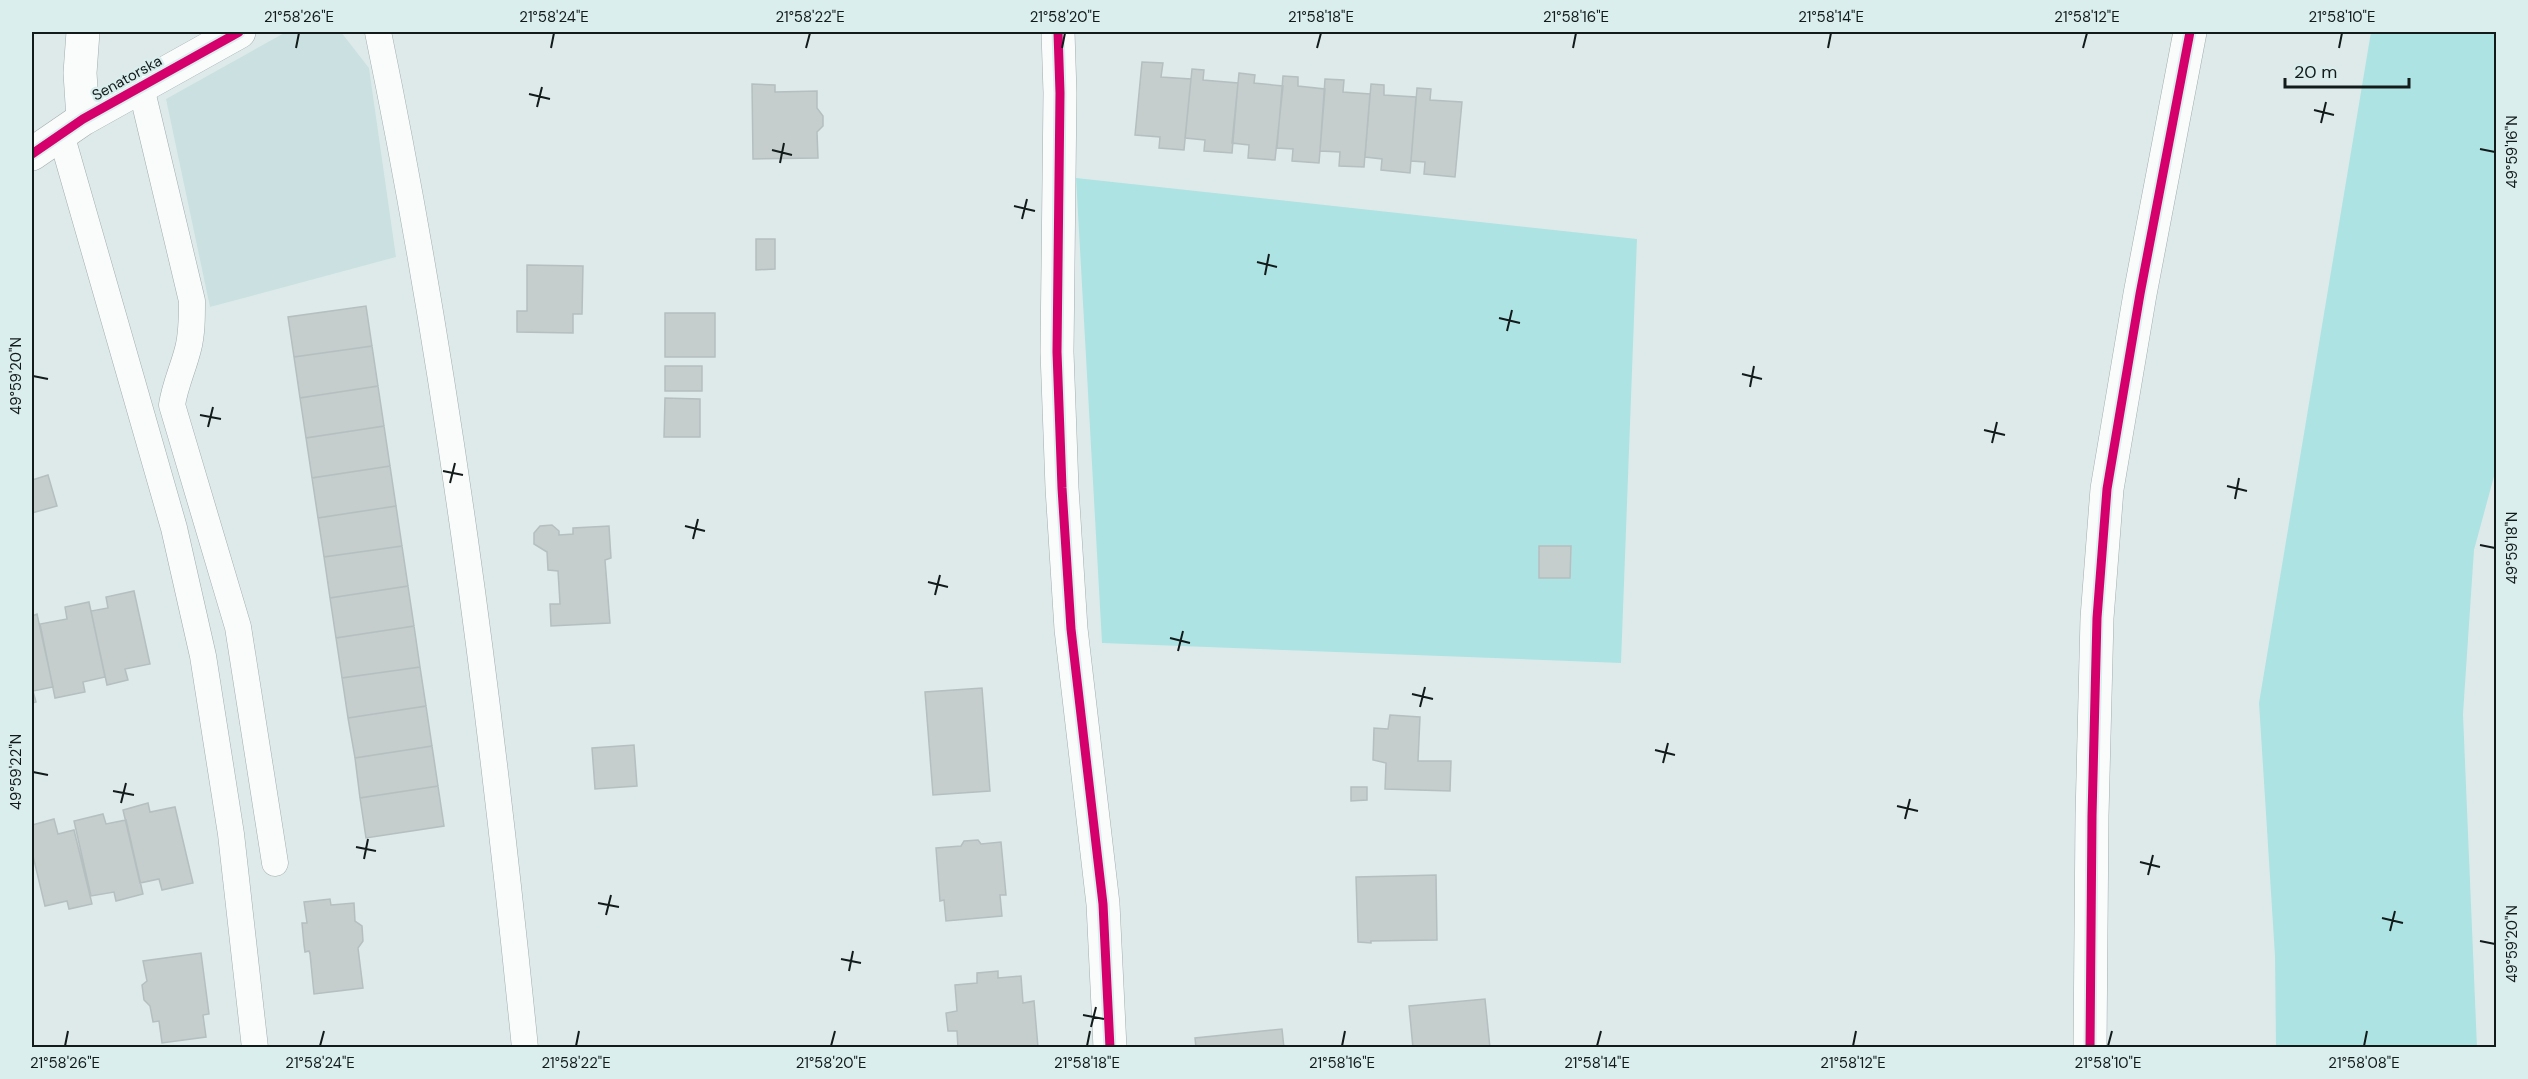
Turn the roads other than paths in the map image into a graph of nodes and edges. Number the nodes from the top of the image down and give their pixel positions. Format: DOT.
graph roads {
  1 [pos="83,32"];
  2 [pos="239,32"];
  3 [pos="378,32"];
  4 [pos="1058,32"];
  5 [pos="2190,32"];
  6 [pos="141,87"];
  7 [pos="72,127"];
  8 [pos="32,154"];
  9 [pos="274,863"];
  10 [pos="255,1047"];
  11 [pos="525,1047"];
  12 [pos="1110,1047"];
  13 [pos="2090,1047"];
  1 -- 7 [label="street"];
  2 -- 6 [label="street, Senatorska"];
  3 -- 11 [label="lane"];
  4 -- 12 [label="street"];
  5 -- 13 [label="street"];
  6 -- 7 [label="street, Senatorska"];
  6 -- 9 [label="lane"];
  7 -- 8 [label="street, Senatorska"];
  7 -- 10 [label="lane"];
}
